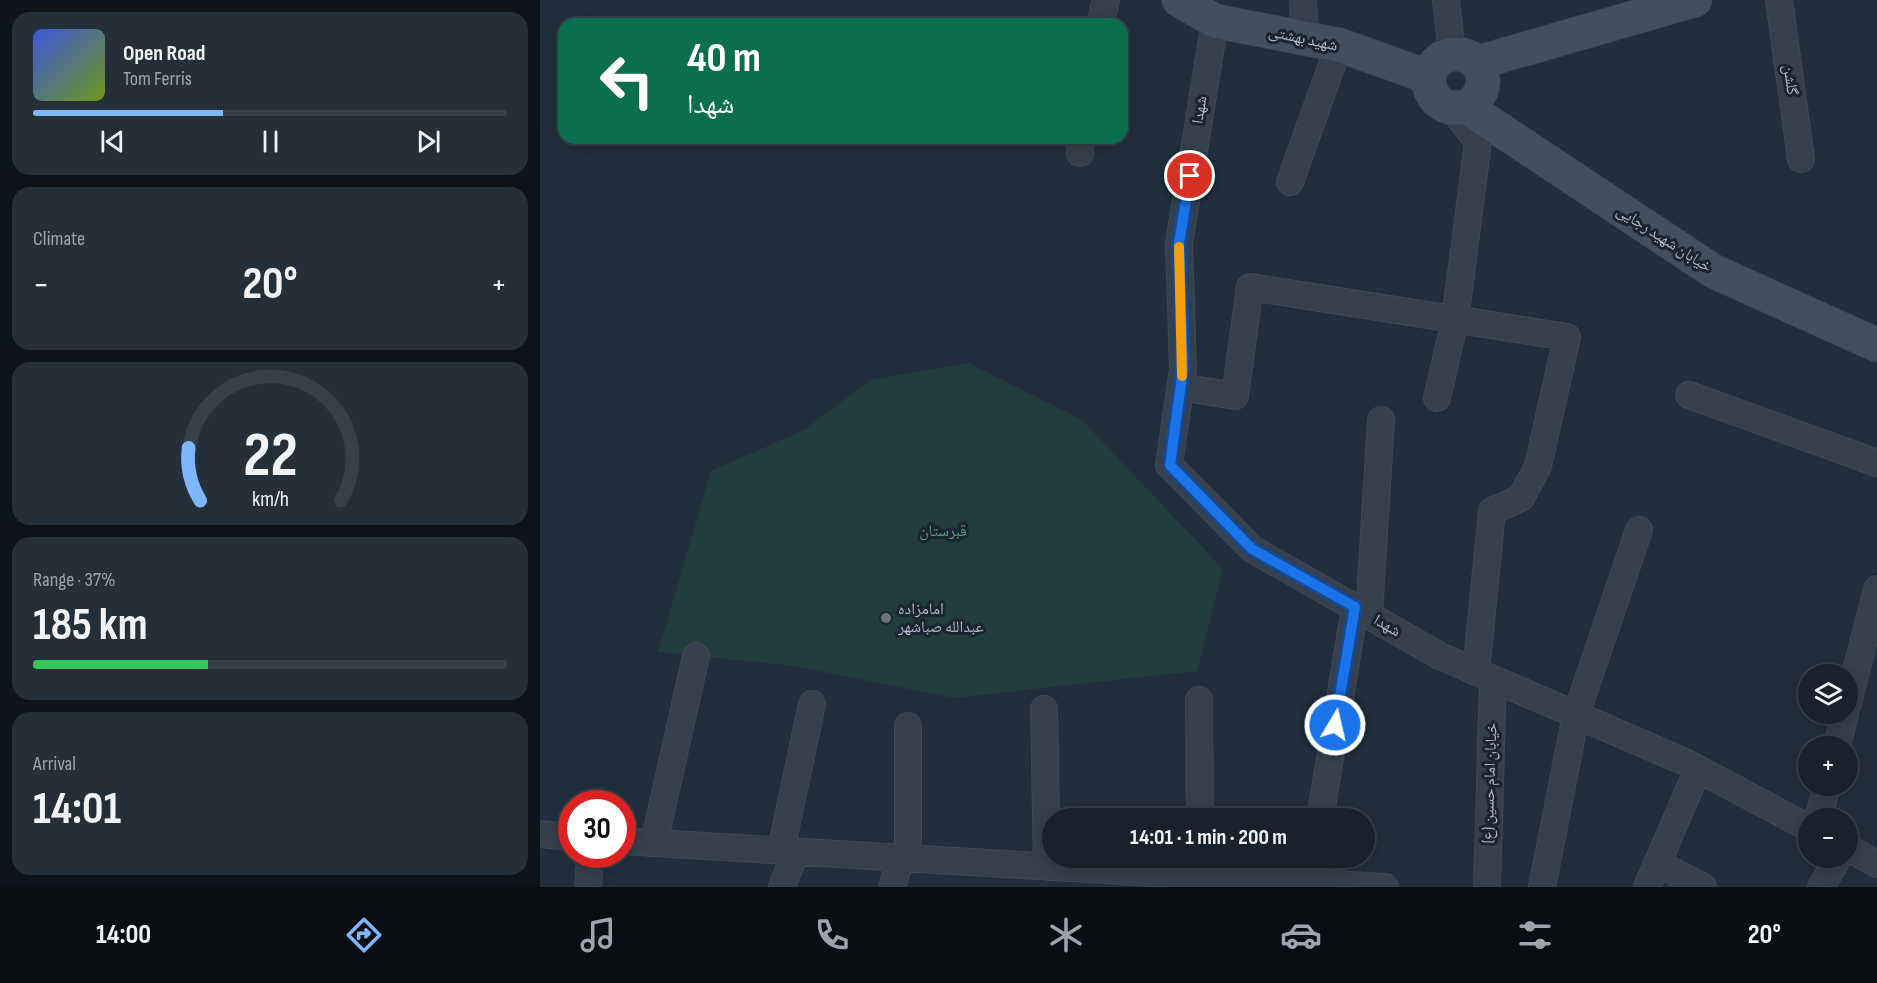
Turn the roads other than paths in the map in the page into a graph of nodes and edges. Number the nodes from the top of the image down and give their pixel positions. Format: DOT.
graph roads {
  1 [pos="1106,0"];
  2 [pos="1179,0"];
  3 [pos="1303,0"];
  4 [pos="1446,0"];
  5 [pos="1695,0"];
  6 [pos="1779,0"];
  7 [pos="1102,18"];
  8 [pos="1215,21"];
  9 [pos="1305,39"];
  10 [pos="1340,45"];
  11 [pos="1464,58"];
  12 [pos="1429,77"];
  13 [pos="1459,108"];
  14 [pos="1800,159"];
  15 [pos="1290,182"];
  16 [pos="1455,320"];
  17 [pos="1877,345"];
  18 [pos="1181,387"];
  19 [pos="1689,395"];
  20 [pos="1437,398"];
  21 [pos="1381,420"];
  22 [pos="1877,463"];
  23 [pos="1639,530"];
  24 [pos="1877,589"];
  25 [pos="1362,611"];
  26 [pos="696,656"];
  27 [pos="1858,664"];
  28 [pos="1485,676"];
  29 [pos="1199,700"];
  30 [pos="812,704"];
  31 [pos="1044,709"];
  32 [pos="1576,715"];
  33 [pos="908,726"];
  34 [pos="1698,769"];
  35 [pos="1200,808"];
  36 [pos="1322,808"];
  37 [pos="1798,822"];
  38 [pos="540,834"];
  39 [pos="558,836"];
  40 [pos="636,842"];
  41 [pos="654,843"];
  42 [pos="788,851"];
  43 [pos="1858,854"];
  44 [pos="904,858"];
  45 [pos="1657,863"];
  46 [pos="1877,864"];
  47 [pos="589,868"];
  48 [pos="1197,868"];
  49 [pos="1212,868"];
  50 [pos="1832,868"];
  51 [pos="1040,873"];
  52 [pos="1310,876"];
  53 [pos="1163,880"];
  54 [pos="588,887"];
  55 [pos="782,887"];
  56 [pos="892,887"];
  57 [pos="1385,887"];
  58 [pos="1487,887"];
  59 [pos="1542,887"];
  60 [pos="1647,887"];
  61 [pos="1704,887"];
  62 [pos="1821,887"];
  1 -- 7 [label="street"];
  2 -- 8 [label="street, شهید بهشتی"];
  3 -- 9 [label="street"];
  4 -- 11 [label="street"];
  5 -- 11 [label="street"];
  6 -- 14 [label="street, گلشن"];
  8 -- 9 [label="street, شهید بهشتی"];
  8 -- 18 [label="street, شهدا"];
  9 -- 10 [label="street, شهید بهشتی"];
  10 -- 12 [label="street, شهید بهشتی"];
  10 -- 15 [label="street"];
  11 -- 12 [label="street"];
  11 -- 13 [label="street"];
  12 -- 13 [label="street"];
  13 -- 16 [label="street"];
  13 -- 17 [label="street, خیابان شهید رجایی"];
  16 -- 18 [label="street"];
  16 -- 20 [label="street"];
  16 -- 28 [label="street, خیابان امام حسین (ع)"];
  18 -- 25 [label="street, شهدا"];
  19 -- 22 [label="street"];
  21 -- 25 [label="street"];
  23 -- 32 [label="street"];
  24 -- 27 [label="street"];
  25 -- 28 [label="street, شهدا"];
  25 -- 36 [label="street"];
  26 -- 41 [label="street"];
  28 -- 32 [label="street, شهدا"];
  28 -- 58 [label="street, خیابان امام حسین (ع)"];
  29 -- 35 [label="street"];
  30 -- 42 [label="street"];
  31 -- 51 [label="street"];
  32 -- 34 [label="street, شهدا"];
  32 -- 59 [label="street"];
  33 -- 44 [label="street"];
  34 -- 37 [label="street, شهدا"];
  34 -- 45 [label="street"];
  38 -- 39 [label="street"];
  40 -- 41 [label="street"];
  41 -- 42 [label="street"];
  42 -- 44 [label="street"];
  42 -- 55 [label="street"];
  43 -- 46 [label="street"];
  44 -- 51 [label="street"];
  44 -- 56 [label="street"];
  45 -- 60 [label="street"];
  45 -- 61 [label="street"];
  47 -- 54 [label="street"];
  48 -- 53 [label="street"];
  49 -- 52 [label="street"];
  50 -- 62 [label="street"];
  51 -- 53 [label="street"];
  52 -- 57 [label="street"];
}
